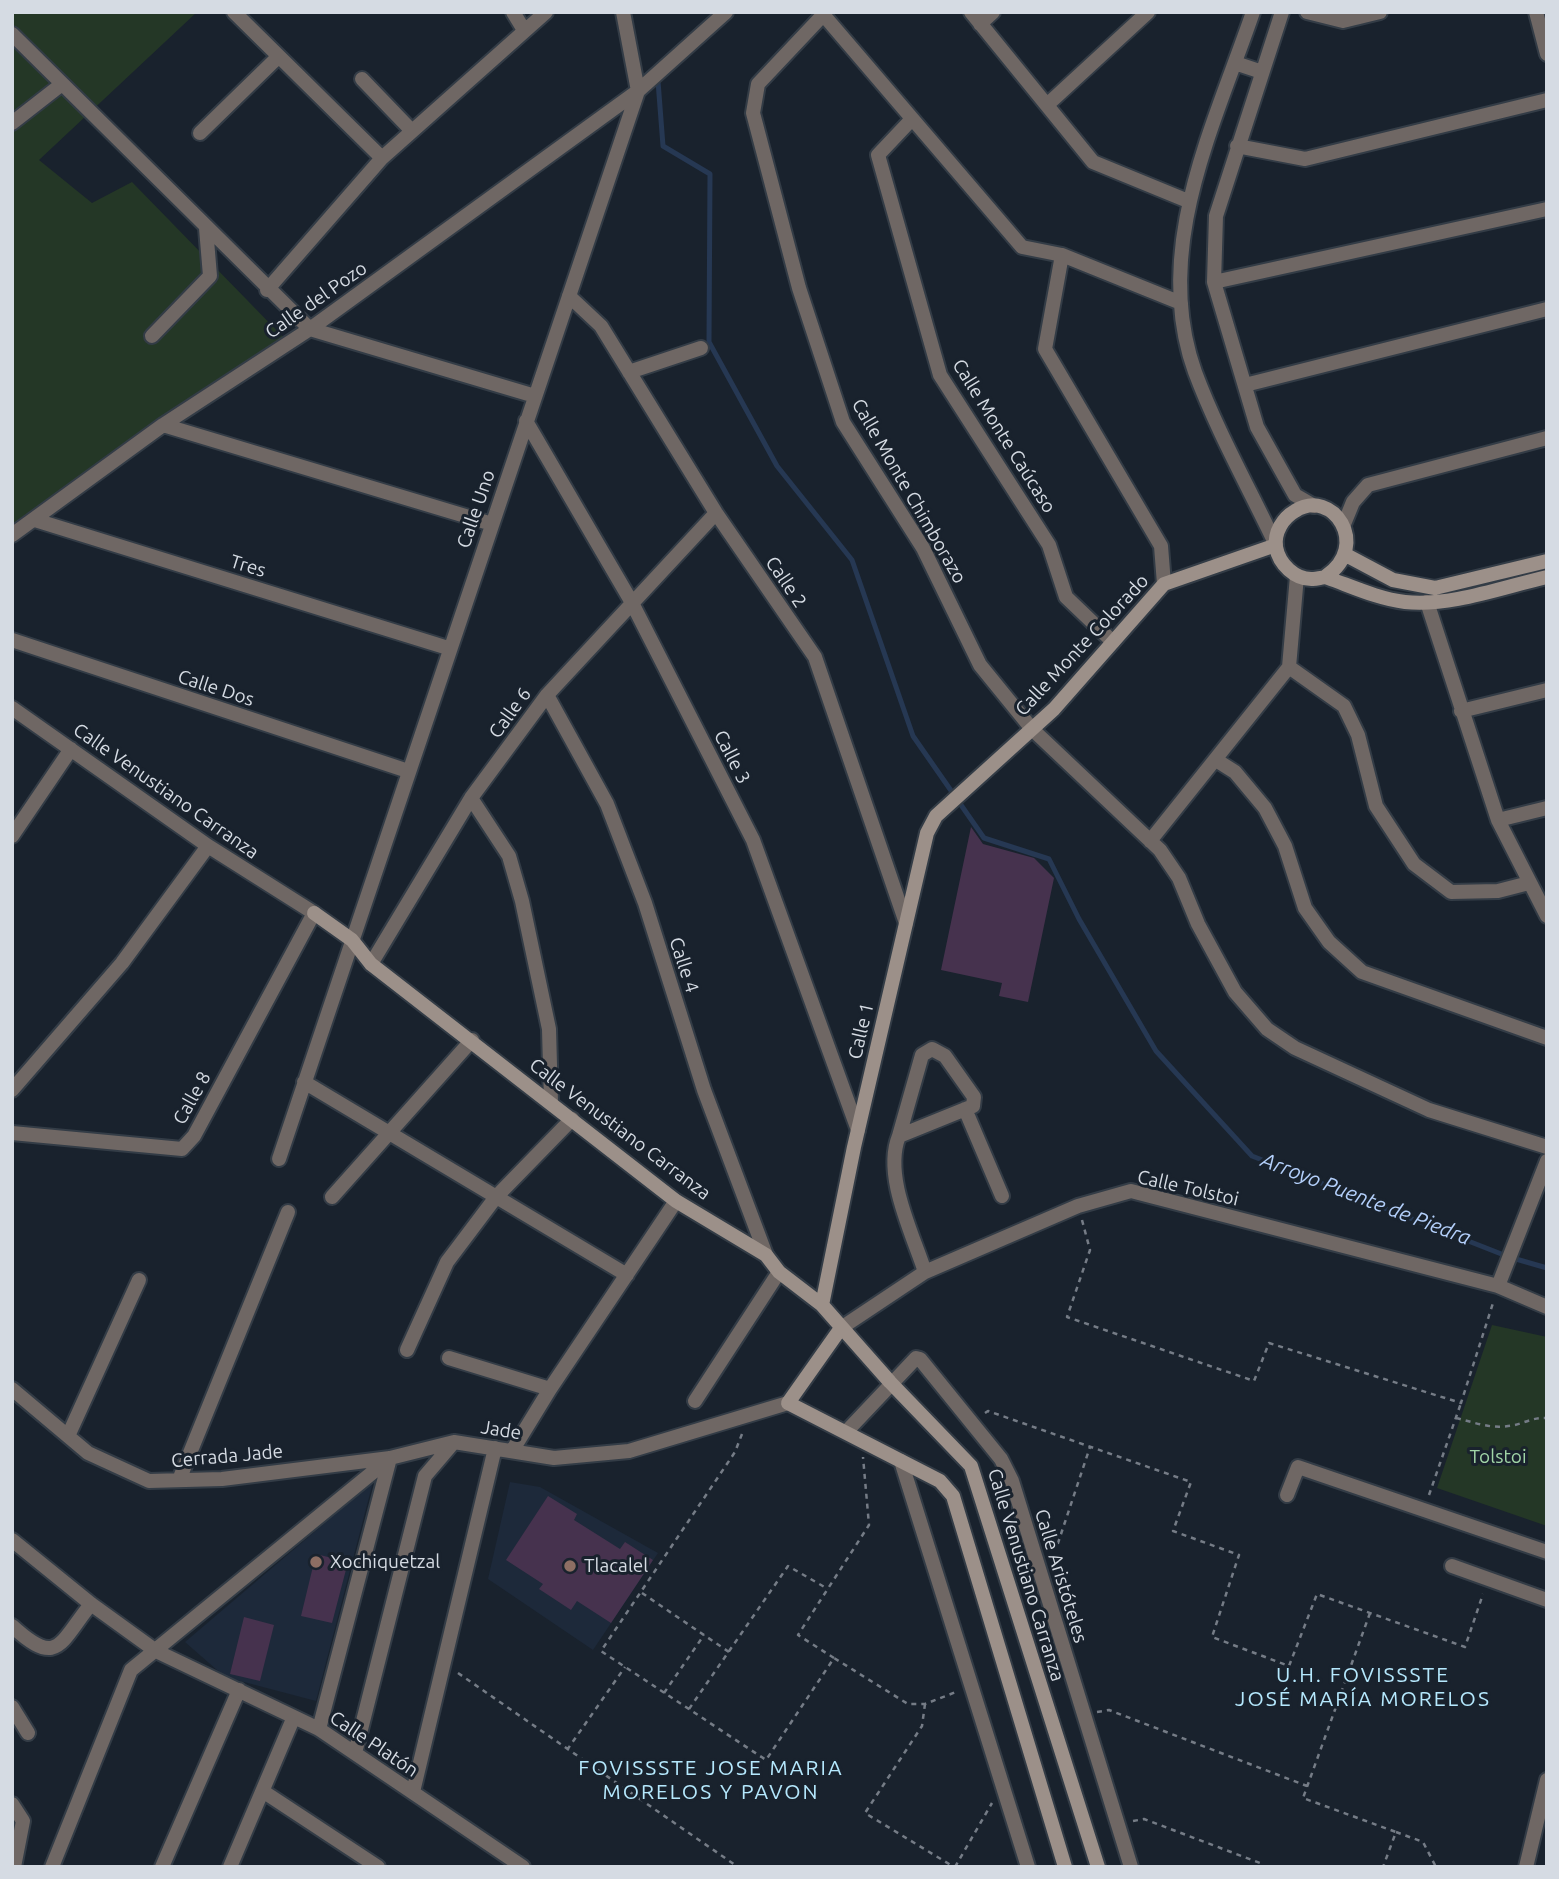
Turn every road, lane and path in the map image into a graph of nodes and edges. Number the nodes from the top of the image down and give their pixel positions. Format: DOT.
graph roads {
  1 [pos="234,12"];
  2 [pos="513,12"];
  3 [pos="546,12"];
  4 [pos="623,12"];
  5 [pos="726,12"];
  6 [pos="992,12"];
  7 [pos="1148,12"];
  8 [pos="1253,12"];
  9 [pos="1282,12"];
  10 [pos="1307,12"];
  11 [pos="1380,12"];
  12 [pos="1536,12"];
  13 [pos="822,14"];
  14 [pos="976,18"];
  15 [pos="524,30"];
  16 [pos="12,34"];
  17 [pos="1547,54"];
  18 [pos="278,57"];
  19 [pos="1236,63"];
  20 [pos="1262,72"];
  21 [pos="362,79"];
  22 [pos="62,84"];
  23 [pos="638,91"];
  24 [pos="1547,100"];
  25 [pos="1046,105"];
  26 [pos="912,119"];
  27 [pos="12,122"];
  28 [pos="412,131"];
  29 [pos="200,133"];
  30 [pos="1237,146"];
  31 [pos="382,159"];
  32 [pos="1188,201"];
  33 [pos="1547,209"];
  34 [pos="206,228"];
  35 [pos="1062,255"];
  36 [pos="1214,282"];
  37 [pos="267,290"];
  38 [pos="569,296"];
  39 [pos="1181,303"];
  40 [pos="1547,309"];
  41 [pos="310,329"];
  42 [pos="152,336"];
  43 [pos="701,348"];
  44 [pos="629,372"];
  45 [pos="1245,385"];
  46 [pos="535,396"];
  47 [pos="526,421"];
  48 [pos="163,425"];
  49 [pos="1547,438"];
  50 [pos="1314,506"];
  51 [pos="716,513"];
  52 [pos="35,520"];
  53 [pos="492,524"];
  54 [pos="1344,524"];
  55 [pos="12,535"];
  56 [pos="1276,545"];
  57 [pos="1346,555"];
  58 [pos="1547,561"];
  59 [pos="1297,576"];
  60 [pos="1326,576"];
  61 [pos="1547,577"];
  62 [pos="1164,584"];
  63 [pos="631,601"];
  64 [pos="1427,602"];
  65 [pos="12,640"];
  66 [pos="1113,642"];
  67 [pos="449,648"];
  68 [pos="1289,667"];
  69 [pos="1547,690"];
  70 [pos="547,695"];
  71 [pos="12,708"];
  72 [pos="1461,711"];
  73 [pos="1032,729"];
  74 [pos="71,750"];
  75 [pos="1216,760"];
  76 [pos="408,771"];
  77 [pos="971,782"];
  78 [pos="471,799"];
  79 [pos="1547,808"];
  80 [pos="1498,820"];
  81 [pos="12,836"];
  82 [pos="1150,841"];
  83 [pos="208,846"];
  84 [pos="1529,883"];
  85 [pos="314,913"];
  86 [pos="1547,916"];
  87 [pos="906,923"];
  88 [pos="352,940"];
  89 [pos="370,964"];
  90 [pos="1547,1038"];
  91 [pos="472,1040"];
  92 [pos="304,1083"];
  93 [pos="12,1090"];
  94 [pos="551,1102"];
  95 [pos="965,1109"];
  96 [pos="572,1119"];
  97 [pos="858,1130"];
  98 [pos="12,1133"];
  99 [pos="390,1133"];
  100 [pos="899,1136"];
  101 [pos="1547,1147"];
  102 [pos="279,1159"];
  103 [pos="1547,1161"];
  104 [pos="496,1196"];
  105 [pos="1002,1196"];
  106 [pos="332,1197"];
  107 [pos="676,1201"];
  108 [pos="1078,1206"];
  109 [pos="288,1212"];
  110 [pos="766,1255"];
  111 [pos="779,1272"];
  112 [pos="925,1272"];
  113 [pos="627,1275"];
  114 [pos="139,1280"];
  115 [pos="1499,1286"];
  116 [pos="822,1304"];
  117 [pos="1547,1307"];
  118 [pos="841,1328"];
  119 [pos="407,1350"];
  120 [pos="449,1358"];
  121 [pos="890,1382"];
  122 [pos="12,1389"];
  123 [pos="550,1389"];
  124 [pos="695,1401"];
  125 [pos="788,1403"];
  126 [pos="1461,1403"];
  127 [pos="749,1414"];
  128 [pos="1456,1418"];
  129 [pos="1547,1418"];
  130 [pos="971,1423"];
  131 [pos="847,1432"];
  132 [pos="68,1436"];
  133 [pos="861,1440"];
  134 [pos="454,1442"];
  135 [pos="1090,1447"];
  136 [pos="495,1448"];
  137 [pos="512,1451"];
  138 [pos="390,1458"];
  139 [pos="901,1461"];
  140 [pos="179,1480"];
  141 [pos="1287,1495"];
  142 [pos="1424,1510"];
  143 [pos="12,1541"];
  144 [pos="1547,1552"];
  145 [pos="1034,1555"];
  146 [pos="1452,1566"];
  147 [pos="1489,1579"];
  148 [pos="828,1589"];
  149 [pos="641,1592"];
  150 [pos="1547,1600"];
  151 [pos="91,1604"];
  152 [pos="1370,1613"];
  153 [pos="12,1626"];
  154 [pos="704,1635"];
  155 [pos="156,1651"];
  156 [pos="729,1652"];
  157 [pos="834,1658"];
  158 [pos="444,1663"];
  159 [pos="625,1667"];
  160 [pos="972,1686"];
  161 [pos="239,1690"];
  162 [pos="664,1693"];
  163 [pos="925,1704"];
  164 [pos="12,1707"];
  165 [pos="689,1709"];
  166 [pos="1083,1716"];
  167 [pos="293,1719"];
  168 [pos="319,1728"];
  169 [pos="28,1733"];
  170 [pos="567,1750"];
  171 [pos="355,1753"];
  172 [pos="1547,1780"];
  173 [pos="1307,1786"];
  174 [pos="264,1792"];
  175 [pos="413,1792"];
  176 [pos="994,1797"];
  177 [pos="12,1804"];
  178 [pos="1116,1825"];
  179 [pos="1396,1832"];
  180 [pos="14,1867"];
  181 [pos="52,1867"];
  182 [pos="162,1867"];
  183 [pos="230,1867"];
  184 [pos="377,1867"];
  185 [pos="523,1867"];
  186 [pos="738,1867"];
  187 [pos="955,1867"];
  188 [pos="1028,1867"];
  189 [pos="1065,1867"];
  190 [pos="1098,1867"];
  191 [pos="1130,1867"];
  192 [pos="1259,1867"];
  193 [pos="1383,1867"];
  194 [pos="1436,1867"];
  195 [pos="1526,1867"];
  1 -- 18 [label="street"];
  2 -- 15 [label="street"];
  3 -- 15 [label="street"];
  4 -- 23 [label="street"];
  5 -- 23 [label="street, Calle del Pozo"];
  6 -- 14 [label="street"];
  7 -- 25 [label="street"];
  8 -- 19 [label="street"];
  9 -- 20 [label="street"];
  10 -- 11 [label="street"];
  12 -- 17 [label="street"];
  13 -- 26 [label="street, Calle Monte Chimborazo"];
  13 -- 73 [label="street, Calle Monte Chimborazo"];
  14 -- 25 [label="street"];
  15 -- 28 [label="street"];
  16 -- 22 [label="street"];
  18 -- 29 [label="street"];
  18 -- 31 [label="street"];
  19 -- 20 [label="street"];
  19 -- 32 [label="street"];
  20 -- 30 [label="street"];
  21 -- 28 [label="street"];
  22 -- 27 [label="street"];
  22 -- 34 [label="street"];
  23 -- 38 [label="street, Calle Uno"];
  23 -- 41 [label="street, Calle del Pozo"];
  24 -- 30 [label="street"];
  25 -- 32 [label="street"];
  26 -- 35 [label="street, Calle Monte Chimborazo"];
  26 -- 66 [label="street, Calle Monte Caúcaso"];
  28 -- 31 [label="street"];
  30 -- 36 [label="street"];
  31 -- 37 [label="street"];
  32 -- 39 [label="street"];
  33 -- 36 [label="street"];
  34 -- 37 [label="street"];
  34 -- 42 [label="street"];
  35 -- 39 [label="street, Calle Monte Chimborazo"];
  35 -- 62 [label="street"];
  36 -- 45 [label="street"];
  37 -- 41 [label="street"];
  38 -- 44 [label="street, Calle 2"];
  38 -- 46 [label="street, Calle Uno"];
  39 -- 56 [label="street"];
  40 -- 45 [label="street"];
  41 -- 46 [label="street"];
  41 -- 48 [label="street, Calle del Pozo"];
  43 -- 44 [label="street"];
  44 -- 51 [label="street, Calle 2"];
  45 -- 50 [label="street"];
  46 -- 47 [label="street, Calle Uno"];
  47 -- 53 [label="street, Calle Uno"];
  47 -- 63 [label="street, Calle 3"];
  48 -- 52 [label="street, Calle del Pozo"];
  48 -- 53 [label="street"];
  49 -- 54 [label="street"];
  50 -- 54 [label="street"];
  50 -- 56 [label="street"];
  51 -- 63 [label="street, Calle 6"];
  51 -- 87 [label="street, Calle 2"];
  52 -- 55 [label="street, Calle del Pozo"];
  52 -- 67 [label="street, Tres"];
  53 -- 67 [label="street, Calle Uno"];
  54 -- 57 [label="street"];
  56 -- 59 [label="street"];
  56 -- 62 [label="street, Calle Monte Colorado"];
  57 -- 58 [label="street"];
  57 -- 60 [label="street"];
  59 -- 60 [label="street"];
  59 -- 68 [label="street"];
  60 -- 64 [label="street"];
  61 -- 64 [label="street"];
  62 -- 66 [label="street, Calle Monte Colorado"];
  63 -- 70 [label="street, Calle 6"];
  63 -- 97 [label="street, Calle 3"];
  64 -- 72 [label="street"];
  65 -- 76 [label="street, Calle Dos"];
  66 -- 73 [label="street, Calle Monte Colorado"];
  67 -- 76 [label="street, Calle Uno"];
  68 -- 75 [label="street"];
  68 -- 84 [label="street"];
  69 -- 72 [label="street"];
  70 -- 78 [label="street, Calle 6"];
  70 -- 110 [label="street, Calle 4"];
  71 -- 74 [label="street, Calle Venustiano Carranza"];
  72 -- 80 [label="street"];
  73 -- 77 [label="street, Calle Monte Colorado"];
  73 -- 82 [label="street, Calle Monte Chimborazo"];
  74 -- 81 [label="street"];
  74 -- 83 [label="street, Calle Venustiano Carranza"];
  75 -- 82 [label="street"];
  75 -- 90 [label="street"];
  76 -- 88 [label="street, Calle Uno"];
  77 -- 87 [label="street, Calle 1"];
  78 -- 89 [label="street, Calle 6"];
  78 -- 94 [label="street"];
  79 -- 80 [label="street"];
  80 -- 84 [label="street"];
  82 -- 101 [label="street, Calle Monte Chimborazo"];
  83 -- 85 [label="street, Calle Venustiano Carranza"];
  83 -- 93 [label="street"];
  84 -- 86 [label="street"];
  85 -- 88 [label="street, Calle Venustiano Carranza"];
  85 -- 98 [label="street, Calle 8"];
  87 -- 97 [label="street, Calle 1"];
  88 -- 89 [label="street, Calle Venustiano Carranza"];
  88 -- 92 [label="street, Calle Uno"];
  89 -- 91 [label="street, Calle Venustiano Carranza"];
  91 -- 94 [label="street, Calle Venustiano Carranza"];
  91 -- 99 [label="street"];
  92 -- 99 [label="street"];
  92 -- 102 [label="street, Calle Uno"];
  94 -- 96 [label="street, Calle Venustiano Carranza"];
  95 -- 100 [label="street"];
  95 -- 100 [label="street"];
  95 -- 105 [label="street"];
  96 -- 104 [label="street"];
  96 -- 107 [label="street, Calle Venustiano Carranza"];
  97 -- 116 [label="street, Calle 1"];
  99 -- 104 [label="street"];
  99 -- 106 [label="street"];
  100 -- 112 [label="street"];
  103 -- 115 [label="street"];
  104 -- 113 [label="street"];
  104 -- 119 [label="street"];
  107 -- 110 [label="street, Calle Venustiano Carranza"];
  107 -- 113 [label="street"];
  108 -- 112 [label="street, Calle Tolstoi"];
  108 -- 115 [label="street, Calle Tolstoi"];
  108 -- 126 [label="path"];
  109 -- 140 [label="street"];
  110 -- 111 [label="street, Calle Venustiano Carranza"];
  111 -- 116 [label="street, Calle Venustiano Carranza"];
  111 -- 124 [label="street"];
  112 -- 118 [label="street, Calle Tolstoi"];
  113 -- 123 [label="street"];
  114 -- 132 [label="street"];
  115 -- 117 [label="street, Calle Tolstoi"];
  115 -- 126 [label="path"];
  116 -- 118 [label="street, Calle Venustiano Carranza"];
  118 -- 121 [label="street, Calle Venustiano Carranza"];
  118 -- 125 [label="street"];
  120 -- 123 [label="street"];
  121 -- 130 [label="street, Calle Aristóteles"];
  121 -- 131 [label="street"];
  121 -- 190 [label="street, Calle Venustiano Carranza"];
  122 -- 132 [label="street, Cerrada Jade"];
  123 -- 137 [label="street"];
  125 -- 127 [label="street, Jade"];
  125 -- 131 [label="street"];
  126 -- 128 [label="path"];
  127 -- 137 [label="street, Jade"];
  127 -- 149 [label="path"];
  128 -- 129 [label="path"];
  128 -- 142 [label="path"];
  130 -- 135 [label="path"];
  130 -- 145 [label="street, Calle Aristóteles"];
  131 -- 133 [label="street"];
  132 -- 140 [label="street, Cerrada Jade"];
  133 -- 139 [label="street"];
  133 -- 148 [label="path"];
  134 -- 136 [label="street, Jade"];
  134 -- 138 [label="street, Jade"];
  134 -- 171 [label="street"];
  135 -- 145 [label="path"];
  135 -- 152 [label="path"];
  136 -- 137 [label="street, Jade"];
  136 -- 158 [label="street"];
  138 -- 140 [label="street, Cerrada Jade"];
  138 -- 155 [label="street"];
  138 -- 168 [label="street"];
  139 -- 160 [label="street"];
  139 -- 189 [label="street"];
  141 -- 142 [label="street"];
  142 -- 144 [label="street"];
  143 -- 151 [label="street, Calle Platón"];
  145 -- 166 [label="street, Calle Aristóteles"];
  146 -- 147 [label="street"];
  147 -- 150 [label="street"];
  147 -- 152 [label="path"];
  148 -- 156 [label="path"];
  148 -- 157 [label="path"];
  149 -- 154 [label="path"];
  149 -- 159 [label="path"];
  151 -- 153 [label="street"];
  151 -- 155 [label="street, Calle Platón"];
  152 -- 173 [label="path"];
  154 -- 156 [label="path"];
  154 -- 162 [label="path"];
  155 -- 161 [label="street, Calle Platón"];
  155 -- 181 [label="street"];
  156 -- 165 [label="path"];
  157 -- 163 [label="path"];
  157 -- 165 [label="path"];
  158 -- 170 [label="path"];
  158 -- 175 [label="street"];
  159 -- 162 [label="path"];
  159 -- 170 [label="path"];
  160 -- 163 [label="path"];
  160 -- 188 [label="street"];
  161 -- 167 [label="street, Calle Platón"];
  161 -- 182 [label="street"];
  162 -- 165 [label="path"];
  163 -- 187 [label="path"];
  164 -- 169 [label="street"];
  166 -- 173 [label="path"];
  166 -- 178 [label="street, Calle Aristóteles"];
  167 -- 168 [label="street, Calle Platón"];
  167 -- 174 [label="street"];
  168 -- 171 [label="street, Calle Platón"];
  170 -- 186 [label="path"];
  171 -- 175 [label="street, Calle Platón"];
  172 -- 195 [label="street"];
  173 -- 179 [label="path"];
  174 -- 183 [label="street"];
  174 -- 184 [label="street"];
  175 -- 185 [label="street, Calle Platón"];
  176 -- 187 [label="path"];
  177 -- 180 [label="street"];
  178 -- 191 [label="street, Calle Aristóteles"];
  178 -- 192 [label="path"];
  179 -- 193 [label="path"];
  179 -- 194 [label="path"];
}
